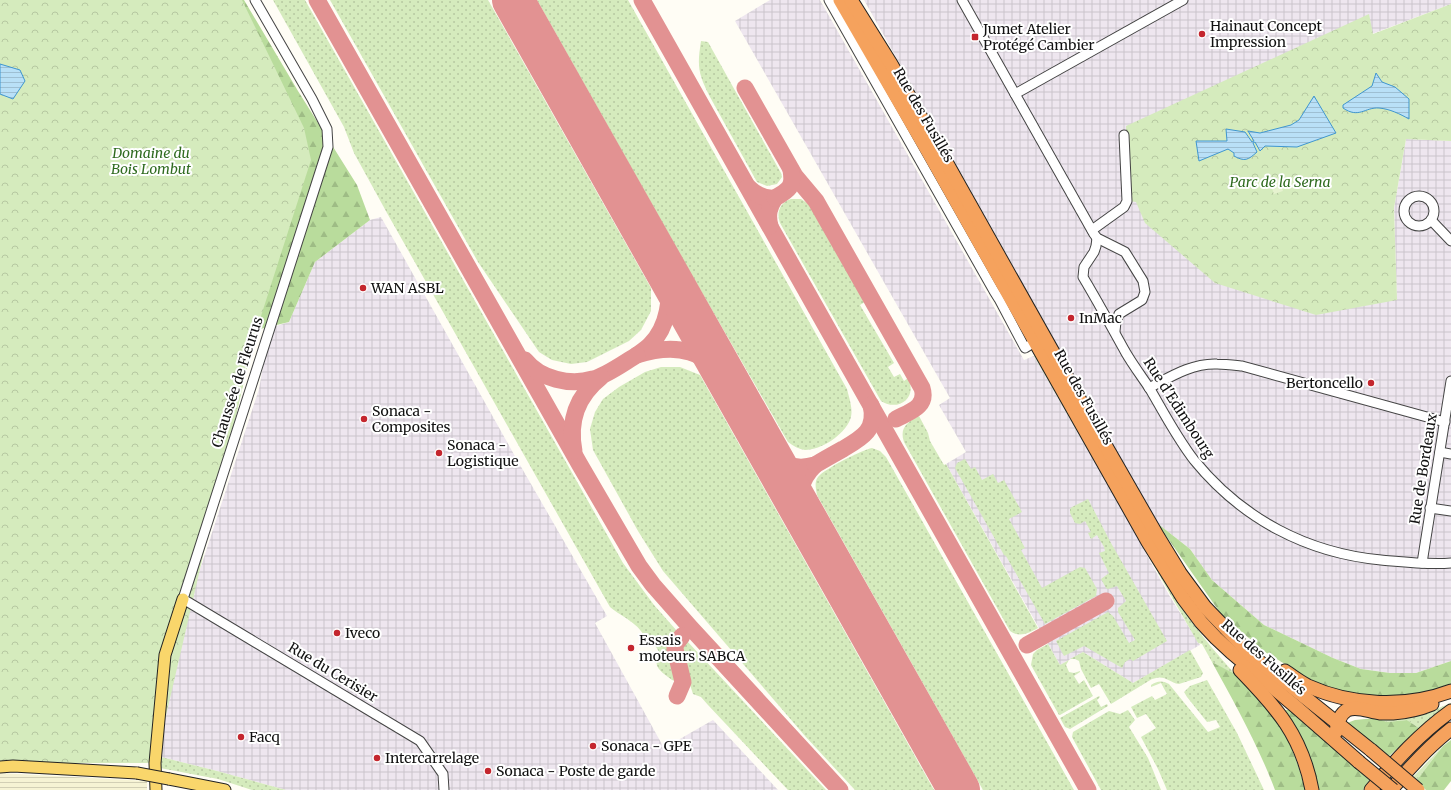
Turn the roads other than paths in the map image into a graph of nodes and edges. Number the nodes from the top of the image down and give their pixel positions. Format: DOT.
graph roads {
  1 [pos="255,0"];
  2 [pos="829,0"];
  3 [pos="840,0"];
  4 [pos="851,0"];
  5 [pos="962,0"];
  6 [pos="1183,0"];
  7 [pos="1016,94"];
  8 [pos="1124,136"];
  9 [pos="1431,220"];
  10 [pos="1094,234"];
  11 [pos="1451,241"];
  12 [pos="1115,331"];
  13 [pos="1030,345"];
  14 [pos="1451,380"];
  15 [pos="1149,388"];
  16 [pos="1445,422"];
  17 [pos="1440,452"];
  18 [pos="1451,454"];
  19 [pos="1430,508"];
  20 [pos="1451,511"];
  21 [pos="1422,563"];
  22 [pos="1451,563"];
  23 [pos="183,598"];
  24 [pos="1201,622"];
  25 [pos="1219,623"];
  26 [pos="1451,691"];
  27 [pos="1451,697"];
  28 [pos="1451,711"];
  29 [pos="1337,724"];
  30 [pos="1451,729"];
  31 [pos="1336,742"];
  32 [pos="0,767"];
  33 [pos="156,790"];
  34 [pos="225,790"];
  35 [pos="444,790"];
  36 [pos="1312,790"];
  37 [pos="1371,790"];
  38 [pos="1392,790"];
  39 [pos="1418,790"];
  1 -- 23 [label="street, Chaussée de Fleurus"];
  2 -- 13 [label="street"];
  3 -- 13 [label="highway, Rue des Fusillés"];
  4 -- 25 [label="highway, Rue des Fusillés"];
  5 -- 7 [label="street"];
  6 -- 7 [label="street"];
  7 -- 10 [label="street"];
  8 -- 10 [label="street"];
  9 -- 11 [label="street"];
  10 -- 12 [label="street, Rue d'Edimbourg"];
  10 -- 12 [label="street"];
  12 -- 15 [label="street, Rue d'Edimbourg"];
  13 -- 24 [label="highway, Rue des Fusillés"];
  14 -- 16 [label="street, Rue de Bordeaux"];
  15 -- 16 [label="street"];
  15 -- 21 [label="street, Rue d'Edimbourg"];
  16 -- 17 [label="street, Rue de Bordeaux"];
  17 -- 18 [label="street"];
  17 -- 19 [label="street, Rue de Bordeaux"];
  19 -- 20 [label="street"];
  19 -- 21 [label="street, Rue de Bordeaux"];
  21 -- 22 [label="street, Rue d'Edimbourg"];
  23 -- 33 [label="main road, Chaussée de Fleurus"];
  23 -- 35 [label="street, Rue du Cerisier"];
  24 -- 31 [label="highway, Rue des Fusillés"];
  24 -- 36 [label="highway"];
  25 -- 26 [label="highway"];
  25 -- 29 [label="highway, Rue des Fusillés"];
  27 -- 29 [label="highway"];
  28 -- 37 [label="highway"];
  29 -- 31 [label="highway"];
  29 -- 39 [label="highway, Rue des Fusillés, bridge"];
  30 -- 38 [label="highway"];
  31 -- 38 [label="highway, Rue des Fusillés, bridge"];
  32 -- 34 [label="main road, bridge"];
}
